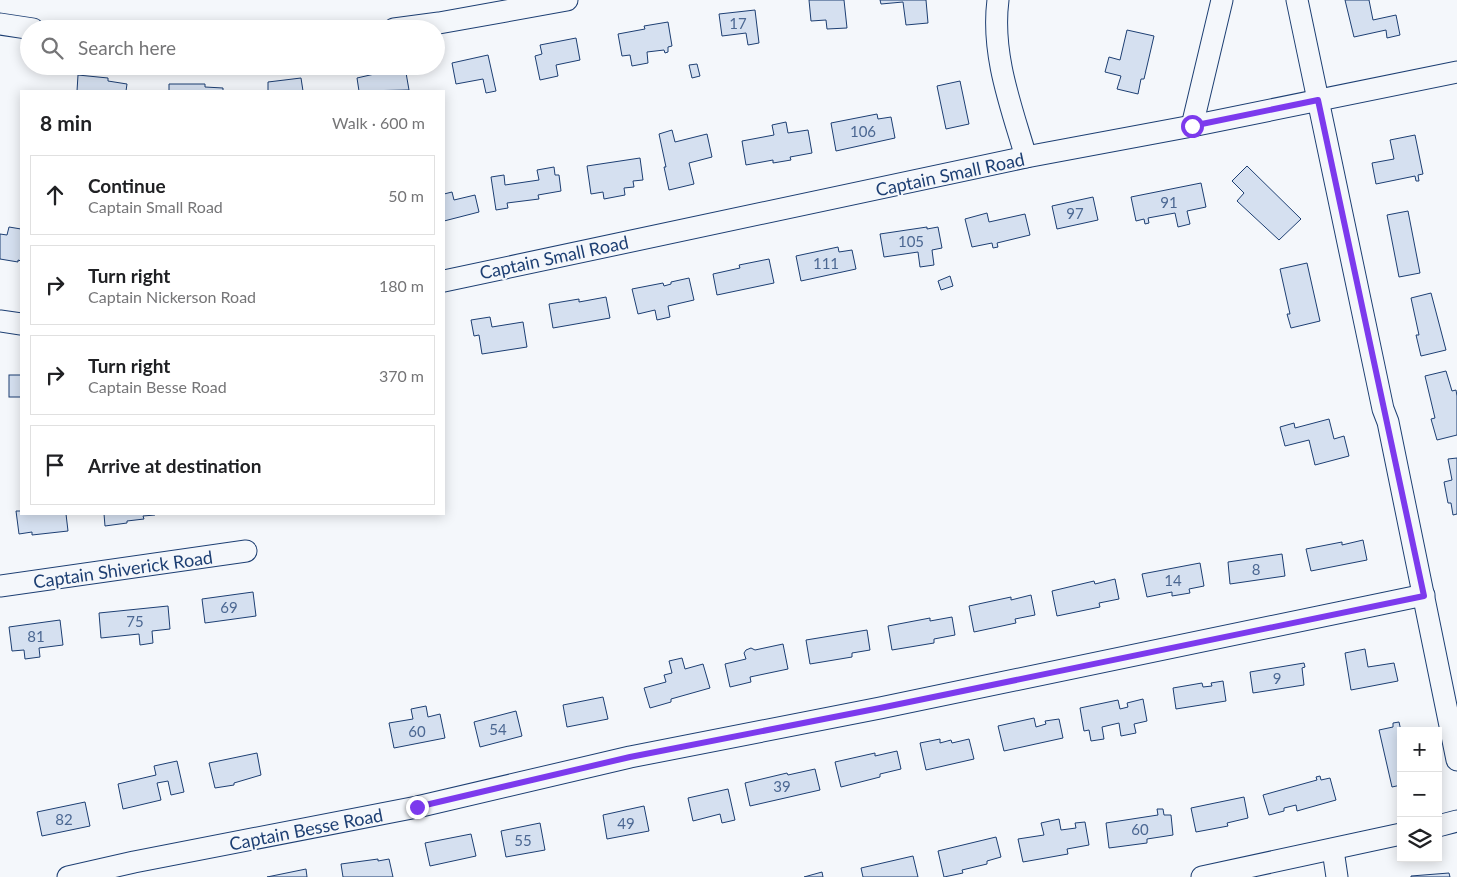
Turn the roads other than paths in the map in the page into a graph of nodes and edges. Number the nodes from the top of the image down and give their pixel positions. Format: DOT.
graph roads {
  1 [pos="567,0"];
  2 [pos="998,0"];
  3 [pos="1222,0"];
  4 [pos="1297,0"];
  5 [pos="445,22"];
  6 [pos="0,24"];
  7 [pos="20,27"];
  8 [pos="1457,72"];
  9 [pos="1318,100"];
  10 [pos="1192,126"];
  11 [pos="1026,157"];
  12 [pos="445,281"];
  13 [pos="0,321"];
  14 [pos="20,324"];
  15 [pos="246,552"];
  16 [pos="0,586"];
  17 [pos="1424,596"];
  18 [pos="1457,760"];
  19 [pos="1457,821"];
  20 [pos="1442,825"];
  21 [pos="1397,835"];
  22 [pos="1333,850"];
  23 [pos="136,870"];
  24 [pos="68,877"];
  25 [pos="1202,877"];
  26 [pos="1337,877"];
  1 -- 5 [label="street"];
  2 -- 11 [label="street"];
  3 -- 10 [label="street"];
  4 -- 9 [label="street"];
  6 -- 7 [label="street"];
  8 -- 9 [label="street, Captain Small Road"];
  9 -- 10 [label="street, Captain Small Road"];
  9 -- 17 [label="street"];
  10 -- 11 [label="street, Captain Small Road"];
  11 -- 12 [label="street, Captain Small Road"];
  13 -- 14 [label="street"];
  15 -- 16 [label="street, Captain Shiverick Road"];
  17 -- 18 [label="street"];
  17 -- 23 [label="street, Captain Besse Road"];
  19 -- 20 [label="street"];
  21 -- 22 [label="street"];
  22 -- 25 [label="street"];
  22 -- 26 [label="street"];
  23 -- 24 [label="street, Captain Besse Road"];
}
